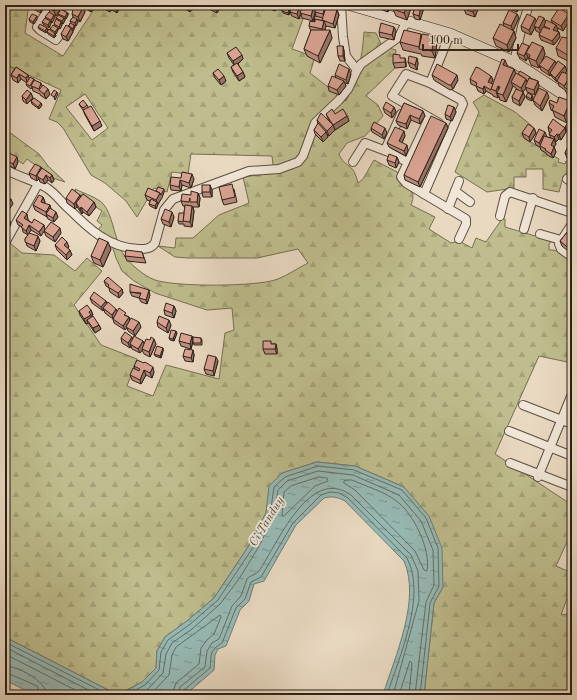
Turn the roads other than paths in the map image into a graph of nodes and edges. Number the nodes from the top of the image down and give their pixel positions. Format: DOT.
graph roads {
  1 [pos="51,5"];
  2 [pos="64,5"];
  3 [pos="341,5"];
  4 [pos="350,5"];
  5 [pos="529,5"];
  6 [pos="406,22"];
  7 [pos="450,34"];
  8 [pos="514,62"];
  9 [pos="357,70"];
  10 [pos="430,83"];
  11 [pos="572,100"];
  12 [pos="406,104"];
  13 [pos="429,118"];
  14 [pos="453,129"];
  15 [pos="386,151"];
  16 [pos="352,162"];
  17 [pos="407,162"];
  18 [pos="5,169"];
  19 [pos="459,181"];
  20 [pos="38,184"];
  21 [pos="455,192"];
  22 [pos="424,194"];
  23 [pos="533,198"];
  24 [pos="470,202"];
  25 [pos="448,209"];
  26 [pos="572,213"];
  27 [pos="500,216"];
  28 [pos="572,224"];
  29 [pos="524,229"];
  30 [pos="540,234"];
  31 [pos="459,239"];
  32 [pos="560,240"];
  33 [pos="5,243"];
  34 [pos="572,257"];
  35 [pos="572,394"];
  36 [pos="523,406"];
  37 [pos="561,420"];
  38 [pos="572,424"];
  39 [pos="509,431"];
  40 [pos="550,448"];
  41 [pos="572,456"];
  42 [pos="510,463"];
  43 [pos="539,476"];
  44 [pos="572,486"];
  1 -- 2 [label="street"];
  3 -- 9 [label="street"];
  4 -- 6 [label="street"];
  5 -- 8 [label="street"];
  6 -- 7 [label="street"];
  6 -- 9 [label="street"];
  7 -- 8 [label="street"];
  7 -- 10 [label="street"];
  8 -- 11 [label="street"];
  9 -- 20 [label="street"];
  10 -- 12 [label="street"];
  10 -- 14 [label="street"];
  12 -- 13 [label="street"];
  12 -- 15 [label="street"];
  13 -- 14 [label="street"];
  13 -- 17 [label="street"];
  14 -- 22 [label="street"];
  15 -- 16 [label="street"];
  15 -- 17 [label="street"];
  17 -- 22 [label="street"];
  18 -- 20 [label="street"];
  19 -- 21 [label="street"];
  20 -- 33 [label="street"];
  21 -- 24 [label="street"];
  21 -- 25 [label="street"];
  22 -- 25 [label="street"];
  23 -- 26 [label="street"];
  23 -- 27 [label="street"];
  23 -- 29 [label="street"];
  25 -- 31 [label="street"];
  28 -- 32 [label="street"];
  30 -- 32 [label="street"];
  32 -- 34 [label="street"];
  35 -- 37 [label="street"];
  36 -- 37 [label="street"];
  37 -- 38 [label="street"];
  37 -- 40 [label="street"];
  39 -- 40 [label="street"];
  40 -- 41 [label="street"];
  40 -- 43 [label="street"];
  42 -- 43 [label="street"];
  43 -- 44 [label="street"];
}
